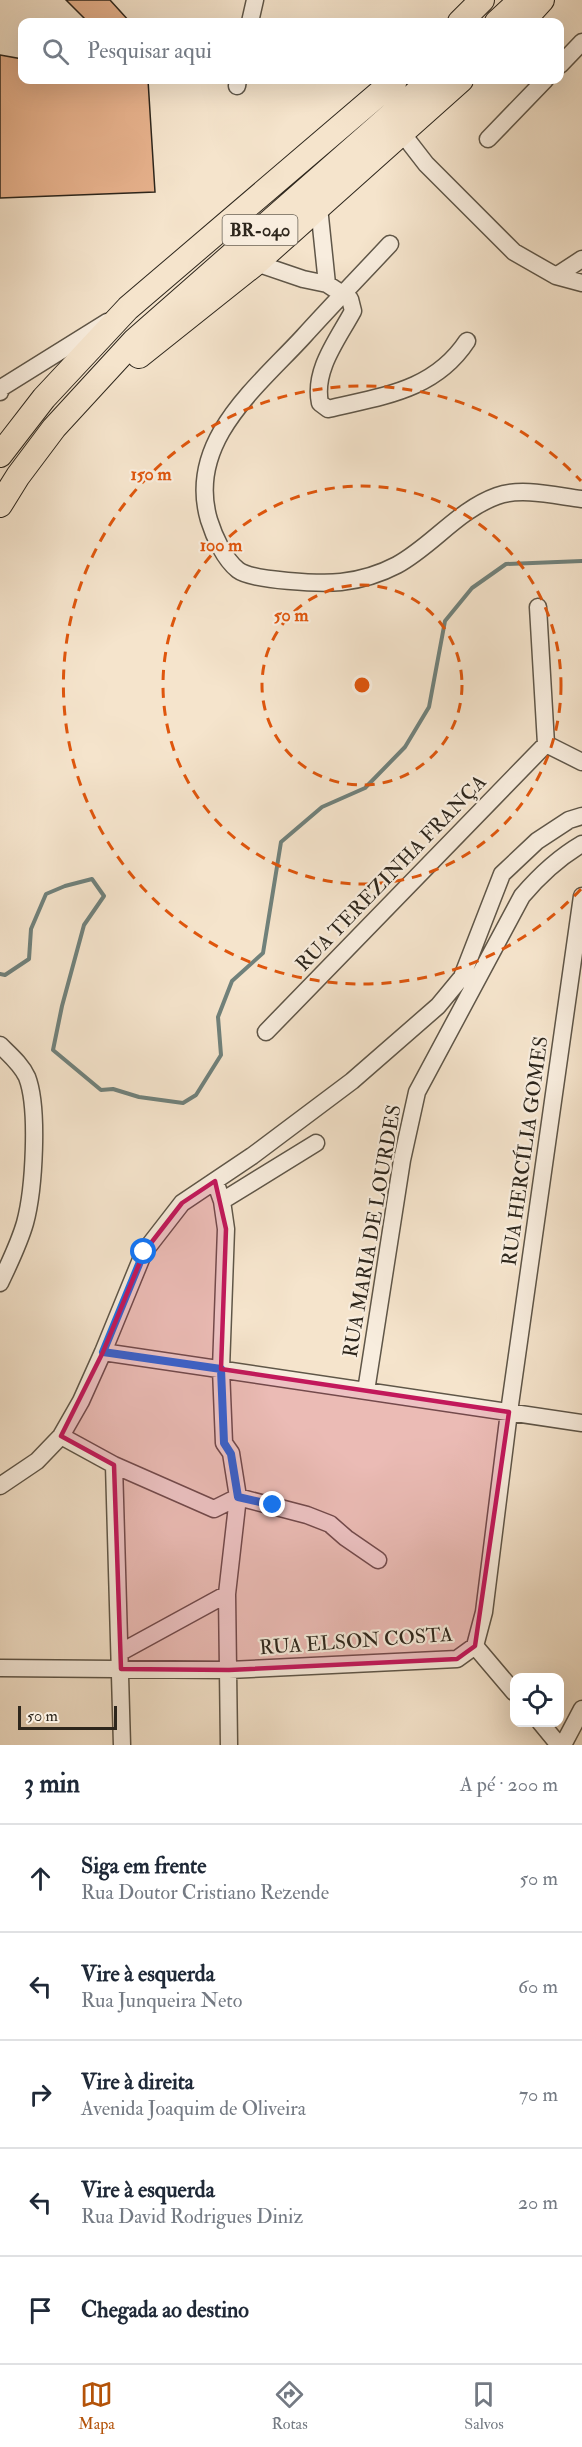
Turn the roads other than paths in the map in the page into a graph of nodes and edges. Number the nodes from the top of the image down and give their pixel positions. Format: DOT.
graph roads {
  1 [pos="255,0"];
  2 [pos="482,0"];
  3 [pos="521,0"];
  4 [pos="542,0"];
  5 [pos="251,18"];
  6 [pos="464,18"];
  7 [pos="501,18"];
  8 [pos="526,18"];
  9 [pos="582,42"];
  10 [pos="564,61"];
  11 [pos="390,84"];
  12 [pos="426,84"];
  13 [pos="457,84"];
  14 [pos="542,84"];
  15 [pos="402,133"];
  16 [pos="488,139"];
  17 [pos="319,207"];
  18 [pos="390,244"];
  19 [pos="582,259"];
  20 [pos="256,263"];
  21 [pos="556,276"];
  22 [pos="327,284"];
  23 [pos="582,284"];
  24 [pos="343,293"];
  25 [pos="128,308"];
  26 [pos="467,341"];
  27 [pos="94,385"];
  28 [pos="0,388"];
  29 [pos="0,455"];
  30 [pos="582,499"];
  31 [pos="0,505"];
  32 [pos="538,607"];
  33 [pos="546,744"];
  34 [pos="582,762"];
  35 [pos="582,816"];
  36 [pos="582,844"];
  37 [pos="582,896"];
  38 [pos="266,1032"];
  39 [pos="0,1045"];
  40 [pos="316,1143"];
  41 [pos="215,1181"];
  42 [pos="222,1201"];
  43 [pos="0,1283"];
  44 [pos="103,1352"];
  45 [pos="221,1369"];
  46 [pos="366,1391"];
  47 [pos="509,1412"];
  48 [pos="582,1422"];
  49 [pos="61,1436"];
  50 [pos="114,1465"];
  51 [pos="0,1486"];
  52 [pos="238,1497"];
  53 [pos="378,1560"];
  54 [pos="227,1594"];
  55 [pos="475,1646"];
  56 [pos="121,1660"];
  57 [pos="0,1668"];
  58 [pos="229,1670"];
  59 [pos="510,1687"];
  60 [pos="582,1709"];
  61 [pos="545,1727"];
  62 [pos="122,1745"];
  63 [pos="229,1745"];
  64 [pos="561,1745"];
  1 -- 5 [label="street"];
  2 -- 6 [label="highway"];
  3 -- 7 [label="highway"];
  4 -- 8 [label="highway"];
  9 -- 10 [label="street"];
  11 -- 25 [label="highway, BR-040"];
  12 -- 27 [label="highway, BR-040"];
  13 -- 15 [label="highway"];
  14 -- 16 [label="street"];
  15 -- 17 [label="highway"];
  15 -- 21 [label="street"];
  17 -- 20 [label="highway"];
  17 -- 22 [label="street"];
  18 -- 24 [label="street"];
  19 -- 21 [label="street"];
  20 -- 22 [label="street"];
  20 -- 27 [label="highway"];
  21 -- 23 [label="street"];
  22 -- 24 [label="street"];
  24 -- 26 [label="street"];
  24 -- 30 [label="street"];
  25 -- 28 [label="street"];
  25 -- 29 [label="highway, BR-040"];
  27 -- 31 [label="highway, BR-040"];
  32 -- 33 [label="street"];
  33 -- 34 [label="street"];
  33 -- 38 [label="street, RUA TEREZINHA FRANÇA"];
  35 -- 41 [label="street"];
  36 -- 46 [label="street, RUA MARIA DE LOURDES"];
  37 -- 47 [label="street, RUA HERCÍLIA GOMES"];
  39 -- 43 [label="street"];
  40 -- 42 [label="street"];
  41 -- 42 [label="street"];
  41 -- 44 [label="street"];
  42 -- 45 [label="street"];
  44 -- 45 [label="street"];
  44 -- 49 [label="street"];
  45 -- 46 [label="street"];
  45 -- 52 [label="street"];
  46 -- 47 [label="street"];
  47 -- 48 [label="street"];
  47 -- 55 [label="street, RUA ELSON COSTA"];
  49 -- 50 [label="street"];
  49 -- 51 [label="street"];
  50 -- 52 [label="street"];
  50 -- 56 [label="street"];
  52 -- 53 [label="street"];
  52 -- 54 [label="street"];
  54 -- 56 [label="street"];
  54 -- 58 [label="street"];
  55 -- 58 [label="street, RUA ELSON COSTA"];
  55 -- 59 [label="street"];
  56 -- 57 [label="street, RUA ELSON COSTA"];
  56 -- 58 [label="street, RUA ELSON COSTA"];
  56 -- 62 [label="street"];
  58 -- 63 [label="street"];
  60 -- 64 [label="street"];
  61 -- 64 [label="street"];
}
